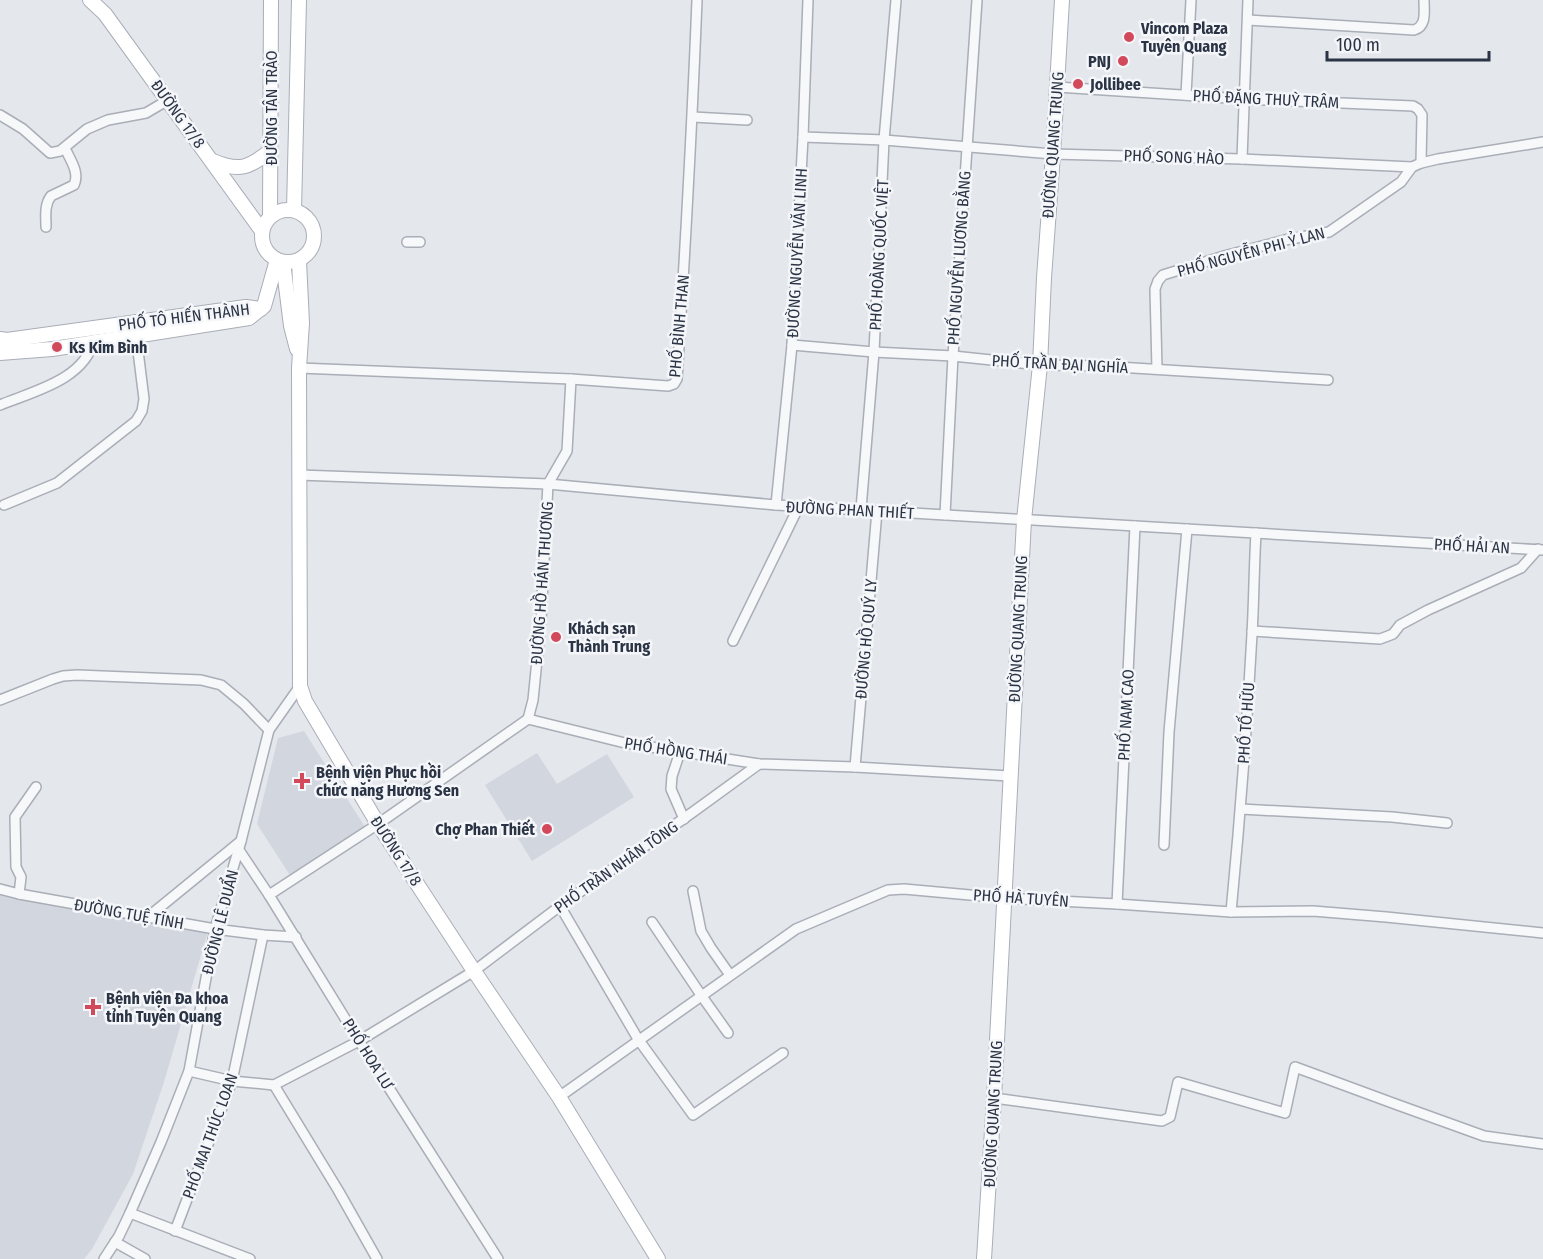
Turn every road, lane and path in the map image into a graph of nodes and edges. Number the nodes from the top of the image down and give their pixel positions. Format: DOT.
graph roads {
  1 [pos="90,0"];
  2 [pos="271,0"];
  3 [pos="299,0"];
  4 [pos="697,0"];
  5 [pos="808,0"];
  6 [pos="896,0"];
  7 [pos="977,0"];
  8 [pos="1062,0"];
  9 [pos="1191,0"];
  10 [pos="1248,0"];
  11 [pos="1424,0"];
  12 [pos="1248,20"];
  13 [pos="1057,87"];
  14 [pos="1186,95"];
  15 [pos="1244,99"];
  16 [pos="168,100"];
  17 [pos="0,115"];
  18 [pos="693,117"];
  19 [pos="747,120"];
  20 [pos="803,137"];
  21 [pos="884,140"];
  22 [pos="1543,141"];
  23 [pos="967,146"];
  24 [pos="65,148"];
  25 [pos="270,151"];
  26 [pos="1053,154"];
  27 [pos="1242,159"];
  28 [pos="213,161"];
  29 [pos="1417,165"];
  30 [pos="294,210"];
  31 [pos="270,216"];
  32 [pos="46,227"];
  33 [pos="262,231"];
  34 [pos="420,242"];
  35 [pos="407,243"];
  36 [pos="280,261"];
  37 [pos="299,261"];
  38 [pos="261,309"];
  39 [pos="94,335"];
  40 [pos="136,335"];
  41 [pos="0,339"];
  42 [pos="792,345"];
  43 [pos="874,352"];
  44 [pos="0,353"];
  45 [pos="953,356"];
  46 [pos="299,362"];
  47 [pos="1040,365"];
  48 [pos="1157,369"];
  49 [pos="572,380"];
  50 [pos="1328,380"];
  51 [pos="0,405"];
  52 [pos="299,475"];
  53 [pos="548,484"];
  54 [pos="4,505"];
  55 [pos="776,505"];
  56 [pos="799,506"];
  57 [pos="861,509"];
  58 [pos="877,511"];
  59 [pos="945,515"];
  60 [pos="1024,520"];
  61 [pos="1135,526"];
  62 [pos="1187,529"];
  63 [pos="1256,533"];
  64 [pos="1401,542"];
  65 [pos="1539,550"];
  66 [pos="1252,631"];
  67 [pos="733,641"];
  68 [pos="300,686"];
  69 [pos="0,700"];
  70 [pos="528,719"];
  71 [pos="269,730"];
  72 [pos="680,752"];
  73 [pos="759,764"];
  74 [pos="855,767"];
  75 [pos="1010,776"];
  76 [pos="36,787"];
  77 [pos="1241,809"];
  78 [pos="684,819"];
  79 [pos="1447,823"];
  80 [pos="378,824"];
  81 [pos="240,845"];
  82 [pos="1164,845"];
  83 [pos="0,889"];
  84 [pos="693,891"];
  85 [pos="19,894"];
  86 [pos="269,895"];
  87 [pos="1003,898"];
  88 [pos="1117,904"];
  89 [pos="560,906"];
  90 [pos="1231,912"];
  91 [pos="148,917"];
  92 [pos="652,922"];
  93 [pos="215,929"];
  94 [pos="1543,933"];
  95 [pos="263,935"];
  96 [pos="296,937"];
  97 [pos="474,971"];
  98 [pos="730,975"];
  99 [pos="701,995"];
  100 [pos="728,1033"];
  101 [pos="638,1039"];
  102 [pos="359,1041"];
  103 [pos="783,1053"];
  104 [pos="189,1071"];
  105 [pos="232,1081"];
  106 [pos="274,1085"];
  107 [pos="559,1096"];
  108 [pos="994,1098"];
  109 [pos="1543,1144"];
  110 [pos="130,1213"];
  111 [pos="175,1231"];
  112 [pos="115,1242"];
  113 [pos="104,1259"];
  114 [pos="145,1259"];
  115 [pos="250,1259"];
  116 [pos="377,1259"];
  117 [pos="498,1259"];
  118 [pos="658,1259"];
  119 [pos="984,1259"];
  1 -- 16 [label="main road, ĐƯỜNG 17/8"];
  2 -- 25 [label="main road, ĐƯỜNG TÂN TRÀO"];
  3 -- 30 [label="main road, ĐƯỜNG TÂN TRÀO"];
  4 -- 18 [label="street, PHỐ BÌNH THAN"];
  5 -- 20 [label="street, ĐƯỜNG NGUYỄN VĂN LINH"];
  6 -- 21 [label="street, PHỐ HOÀNG QUỐC VIỆT"];
  7 -- 23 [label="street, PHỐ NGUYỄN LƯƠNG BẰNG"];
  8 -- 13 [label="main road, ĐƯỜNG QUANG TRUNG"];
  9 -- 14 [label="street"];
  10 -- 12 [label="street"];
  11 -- 12 [label="street"];
  12 -- 15 [label="street"];
  13 -- 14 [label="street, PHỐ ĐẶNG THUỲ TRÂM"];
  13 -- 26 [label="main road, ĐƯỜNG QUANG TRUNG"];
  14 -- 15 [label="street, PHỐ ĐẶNG THUỲ TRÂM"];
  15 -- 27 [label="street"];
  15 -- 29 [label="street, PHỐ ĐẶNG THUỲ TRÂM"];
  16 -- 24 [label="street"];
  16 -- 28 [label="main road, ĐƯỜNG 17/8"];
  17 -- 24 [label="street"];
  18 -- 19 [label="street"];
  18 -- 49 [label="street, PHỐ BÌNH THAN"];
  20 -- 21 [label="street, PHỐ SONG HÀO"];
  20 -- 42 [label="street, ĐƯỜNG NGUYỄN VĂN LINH"];
  21 -- 23 [label="street, PHỐ SONG HÀO"];
  21 -- 43 [label="street, PHỐ HOÀNG QUỐC VIỆT"];
  22 -- 29 [label="street, PHỐ SONG HÀO"];
  23 -- 26 [label="street, PHỐ SONG HÀO"];
  23 -- 45 [label="street, PHỐ NGUYỄN LƯƠNG BẰNG"];
  24 -- 32 [label="street"];
  25 -- 28 [label="main road"];
  25 -- 31 [label="main road, ĐƯỜNG TÂN TRÀO"];
  26 -- 27 [label="street, PHỐ SONG HÀO"];
  26 -- 47 [label="main road, ĐƯỜNG QUANG TRUNG"];
  27 -- 29 [label="street, PHỐ SONG HÀO"];
  28 -- 33 [label="main road, ĐƯỜNG 17/8"];
  29 -- 48 [label="street, PHỐ NGUYỄN PHI Ỷ LAN"];
  30 -- 31 [label="main road"];
  30 -- 37 [label="main road"];
  31 -- 33 [label="main road"];
  33 -- 36 [label="main road"];
  34 -- 35 [label="street"];
  36 -- 37 [label="main road"];
  36 -- 38 [label="main road, PHỐ TÔ HIẾN THÀNH"];
  36 -- 46 [label="main road, ĐƯỜNG 17/8"];
  37 -- 46 [label="main road, ĐƯỜNG 17/8"];
  38 -- 39 [label="main road, PHỐ TÔ HIẾN THÀNH"];
  38 -- 40 [label="main road, PHỐ TÔ HIẾN THÀNH"];
  39 -- 40 [label="main road, PHỐ TÔ HIẾN THÀNH"];
  39 -- 41 [label="main road, PHỐ TÔ HIẾN THÀNH"];
  39 -- 44 [label="main road, PHỐ TÔ HIẾN THÀNH"];
  39 -- 51 [label="street"];
  40 -- 54 [label="street"];
  42 -- 43 [label="street, PHỐ TRẦN ĐẠI NGHĨA"];
  42 -- 55 [label="street, ĐƯỜNG NGUYỄN VĂN LINH"];
  43 -- 45 [label="street, PHỐ TRẦN ĐẠI NGHĨA"];
  43 -- 57 [label="street, PHỐ HOÀNG QUỐC VIỆT"];
  45 -- 47 [label="street, PHỐ TRẦN ĐẠI NGHĨA"];
  45 -- 59 [label="street, PHỐ NGUYỄN LƯƠNG BẰNG"];
  46 -- 49 [label="street, PHỐ BÌNH THAN"];
  46 -- 52 [label="main road, ĐƯỜNG 17/8"];
  47 -- 48 [label="street, PHỐ TRẦN ĐẠI NGHĨA"];
  47 -- 60 [label="main road, ĐƯỜNG QUANG TRUNG"];
  48 -- 50 [label="street, PHỐ TRẦN ĐẠI NGHĨA"];
  49 -- 53 [label="street, ĐƯỜNG HỒ HÁN THƯƠNG"];
  52 -- 53 [label="street, ĐƯỜNG PHAN THIẾT"];
  52 -- 68 [label="main road, ĐƯỜNG 17/8"];
  53 -- 55 [label="street, ĐƯỜNG PHAN THIẾT"];
  53 -- 70 [label="street, ĐƯỜNG HỒ HÁN THƯƠNG"];
  55 -- 56 [label="street, ĐƯỜNG PHAN THIẾT"];
  56 -- 57 [label="street, ĐƯỜNG PHAN THIẾT"];
  56 -- 67 [label="street"];
  57 -- 58 [label="street, ĐƯỜNG PHAN THIẾT"];
  58 -- 59 [label="street, ĐƯỜNG PHAN THIẾT"];
  58 -- 74 [label="street, ĐƯỜNG HỒ QUÝ LY"];
  59 -- 60 [label="street, ĐƯỜNG PHAN THIẾT"];
  60 -- 61 [label="street, ĐƯỜNG PHAN THIẾT"];
  60 -- 75 [label="main road, ĐƯỜNG QUANG TRUNG"];
  61 -- 62 [label="street, ĐƯỜNG PHAN THIẾT"];
  61 -- 88 [label="street, PHỐ NAM CAO"];
  62 -- 63 [label="street, ĐƯỜNG PHAN THIẾT"];
  62 -- 82 [label="street"];
  63 -- 64 [label="street, ĐƯỜNG PHAN THIẾT"];
  63 -- 66 [label="street, PHỐ TỐ HỮU"];
  64 -- 65 [label="street, PHỐ HẢI AN"];
  65 -- 66 [label="street"];
  66 -- 77 [label="street, PHỐ TỐ HỮU"];
  68 -- 71 [label="street, ĐƯỜNG LÊ DUẨN"];
  68 -- 80 [label="main road, ĐƯỜNG 17/8"];
  69 -- 71 [label="street"];
  70 -- 72 [label="street, PHỐ HỒNG THÁI"];
  70 -- 80 [label="street"];
  71 -- 81 [label="street, ĐƯỜNG LÊ DUẨN"];
  72 -- 73 [label="street, PHỐ HỒNG THÁI"];
  72 -- 78 [label="street"];
  73 -- 74 [label="street, PHỐ HỒNG THÁI"];
  73 -- 78 [label="street, PHỐ TRẦN NHÂN TÔNG"];
  74 -- 75 [label="street, PHỐ HỒNG THÁI"];
  75 -- 87 [label="main road, ĐƯỜNG QUANG TRUNG"];
  76 -- 85 [label="street"];
  77 -- 79 [label="street"];
  77 -- 90 [label="street, PHỐ TỐ HỮU"];
  78 -- 89 [label="street, PHỐ TRẦN NHÂN TÔNG"];
  80 -- 86 [label="street"];
  80 -- 97 [label="main road, ĐƯỜNG 17/8"];
  81 -- 86 [label="street, PHỐ HOA LƯ"];
  81 -- 91 [label="street"];
  81 -- 93 [label="street, ĐƯỜNG LÊ DUẨN"];
  83 -- 85 [label="street, ĐƯỜNG TUỆ TĨNH"];
  84 -- 98 [label="street"];
  85 -- 91 [label="street, ĐƯỜNG TUỆ TĨNH"];
  86 -- 96 [label="street, PHỐ HOA LƯ"];
  87 -- 88 [label="street, PHỐ HÀ TUYÊN"];
  87 -- 98 [label="street, PHỐ HÀ TUYÊN"];
  87 -- 108 [label="main road, ĐƯỜNG QUANG TRUNG"];
  88 -- 90 [label="street, PHỐ HÀ TUYÊN"];
  89 -- 97 [label="street, PHỐ TRẦN NHÂN TÔNG"];
  89 -- 101 [label="street"];
  90 -- 94 [label="street, PHỐ HÀ TUYÊN"];
  91 -- 93 [label="street, ĐƯỜNG TUỆ TĨNH"];
  92 -- 99 [label="street"];
  93 -- 95 [label="street, ĐƯỜNG TUỆ TĨNH"];
  93 -- 104 [label="street, ĐƯỜNG LÊ DUẨN"];
  95 -- 96 [label="street, ĐƯỜNG TUỆ TĨNH"];
  95 -- 105 [label="street, PHỐ MAI THÚC LOAN"];
  96 -- 102 [label="street, PHỐ HOA LƯ"];
  97 -- 102 [label="street, PHỐ TRẦN NHÂN TÔNG"];
  97 -- 107 [label="main road, ĐƯỜNG 17/8"];
  98 -- 99 [label="street, PHỐ HÀ TUYÊN"];
  99 -- 100 [label="street"];
  99 -- 101 [label="street, PHỐ HÀ TUYÊN"];
  101 -- 103 [label="street"];
  101 -- 107 [label="street, PHỐ HÀ TUYÊN"];
  102 -- 106 [label="street, PHỐ TRẦN NHÂN TÔNG"];
  102 -- 117 [label="street, PHỐ HOA LƯ"];
  104 -- 105 [label="street"];
  104 -- 110 [label="street, ĐƯỜNG LÊ DUẨN"];
  105 -- 106 [label="street"];
  105 -- 111 [label="street, PHỐ MAI THÚC LOAN"];
  106 -- 116 [label="street"];
  107 -- 118 [label="main road, ĐƯỜNG 17/8"];
  108 -- 109 [label="street"];
  108 -- 119 [label="main road, ĐƯỜNG QUANG TRUNG"];
  110 -- 111 [label="street"];
  110 -- 112 [label="street, ĐƯỜNG LÊ DUẨN"];
  111 -- 115 [label="street"];
  112 -- 113 [label="street, ĐƯỜNG LÊ DUẨN"];
  112 -- 114 [label="street"];
}
